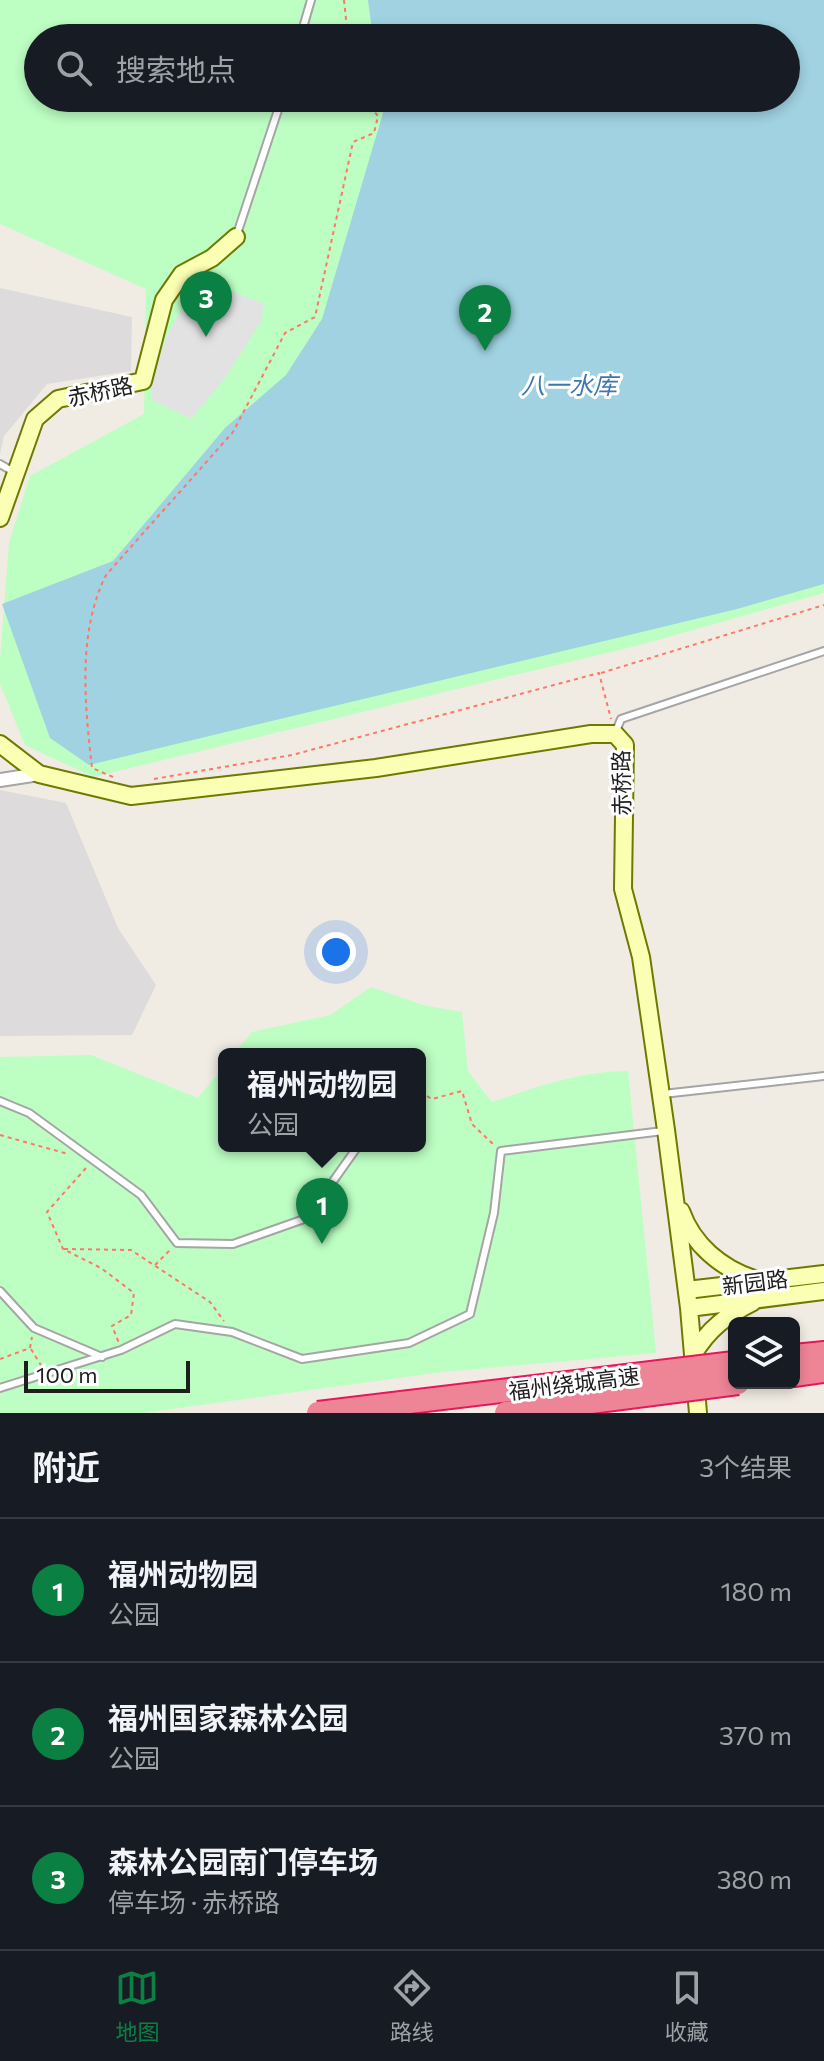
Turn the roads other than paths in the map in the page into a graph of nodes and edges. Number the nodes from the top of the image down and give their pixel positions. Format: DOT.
graph roads {
  1 [pos="311,0"];
  2 [pos="304,24"];
  3 [pos="277,112"];
  4 [pos="236,237"];
  5 [pos="8,468"];
  6 [pos="0,518"];
  7 [pos="824,651"];
  8 [pos="615,734"];
  9 [pos="0,744"];
  10 [pos="39,774"];
  11 [pos="0,780"];
  12 [pos="824,1076"];
  13 [pos="659,1094"];
  14 [pos="0,1101"];
  15 [pos="666,1130"];
  16 [pos="354,1152"];
  17 [pos="674,1190"];
  18 [pos="824,1274"];
  19 [pos="687,1290"];
  20 [pos="760,1290"];
  21 [pos="0,1291"];
  22 [pos="824,1291"];
  23 [pos="689,1308"];
  24 [pos="824,1353"];
  25 [pos="693,1355"];
  26 [pos="800,1355"];
  27 [pos="102,1357"];
  28 [pos="728,1364"];
  29 [pos="824,1371"];
  30 [pos="800,1374"];
  31 [pos="728,1384"];
  32 [pos="0,1388"];
  33 [pos="318,1413"];
  34 [pos="506,1413"];
  35 [pos="698,1413"];
  1 -- 2 [label="lane"];
  3 -- 4 [label="lane"];
  4 -- 5 [label="street, 赤桥路"];
  5 -- 6 [label="street, 赤桥路"];
  7 -- 8 [label="lane"];
  8 -- 10 [label="street, 赤桥路"];
  8 -- 13 [label="street, 赤桥路"];
  9 -- 10 [label="street, 赤桥路"];
  10 -- 11 [label="street"];
  12 -- 13 [label="lane"];
  13 -- 15 [label="street, 赤桥路"];
  14 -- 16 [label="lane"];
  15 -- 17 [label="street, 赤桥路"];
  15 -- 27 [label="lane"];
  17 -- 19 [label="street, 赤桥路"];
  17 -- 20 [label="street"];
  18 -- 20 [label="street, 新园路"];
  19 -- 20 [label="street, 新园路"];
  19 -- 23 [label="street, 赤桥路"];
  20 -- 22 [label="street, 新园路"];
  20 -- 23 [label="street, 新园路"];
  20 -- 25 [label="street"];
  21 -- 27 [label="lane"];
  23 -- 25 [label="street, 赤桥路"];
  24 -- 26 [label="highway"];
  25 -- 35 [label="street, 赤桥路"];
  27 -- 32 [label="lane"];
  28 -- 33 [label="highway, 福州绕城高速, bridge"];
  29 -- 30 [label="highway"];
  31 -- 34 [label="highway, 福州绕城高速, bridge"];
}
